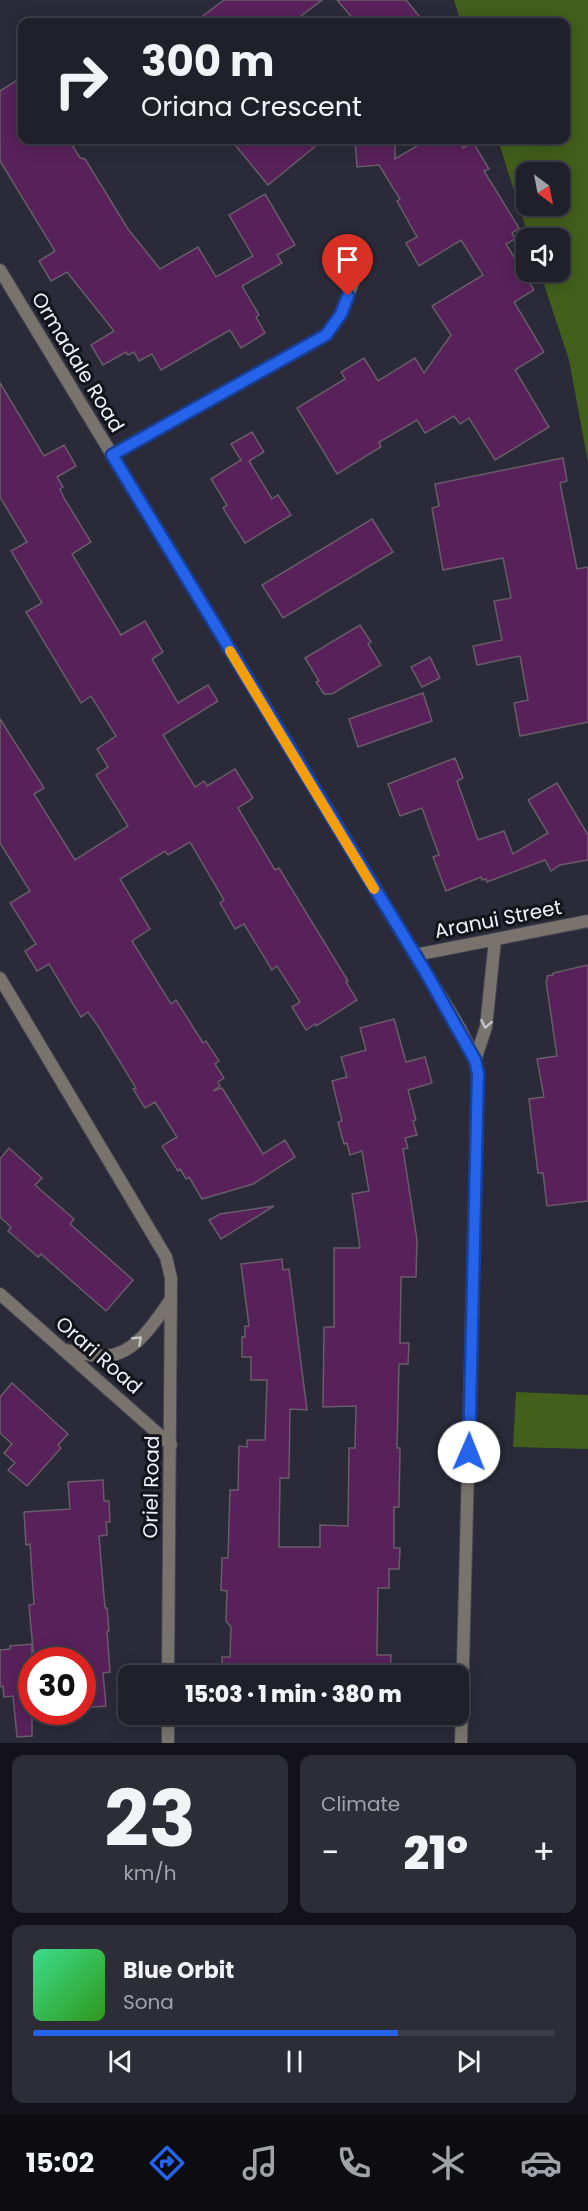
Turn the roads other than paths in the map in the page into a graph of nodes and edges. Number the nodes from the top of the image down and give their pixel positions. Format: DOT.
graph roads {
  1 [pos="0,270"];
  2 [pos="355,277"];
  3 [pos="112,455"];
  4 [pos="588,921"];
  5 [pos="495,940"];
  6 [pos="415,955"];
  7 [pos="0,978"];
  8 [pos="475,1060"];
  9 [pos="0,1294"];
  10 [pos="171,1299"];
  11 [pos="64,1350"];
  12 [pos="171,1445"];
  13 [pos="168,1665"];
  14 [pos="168,1725"];
  15 [pos="168,1743"];
  16 [pos="461,1743"];
  1 -- 3 [label="street, Ormadale Road"];
  2 -- 3 [label="street"];
  3 -- 6 [label="street, Ormadale Road"];
  4 -- 5 [label="street, Aranui Street"];
  5 -- 6 [label="street, Aranui Street"];
  5 -- 8 [label="street, Ormadale Road, one-way"];
  6 -- 8 [label="street, Ormadale Road"];
  7 -- 10 [label="street, Oriel Road"];
  8 -- 16 [label="street, Ormadale Road"];
  9 -- 11 [label="street, Orari Road"];
  11 -- 10 [label="street, one-way"];
  10 -- 12 [label="street, Oriel Road"];
  11 -- 12 [label="street, Orari Road"];
  12 -- 13 [label="street, Oriel Road"];
  14 -- 15 [label="street"];
}
